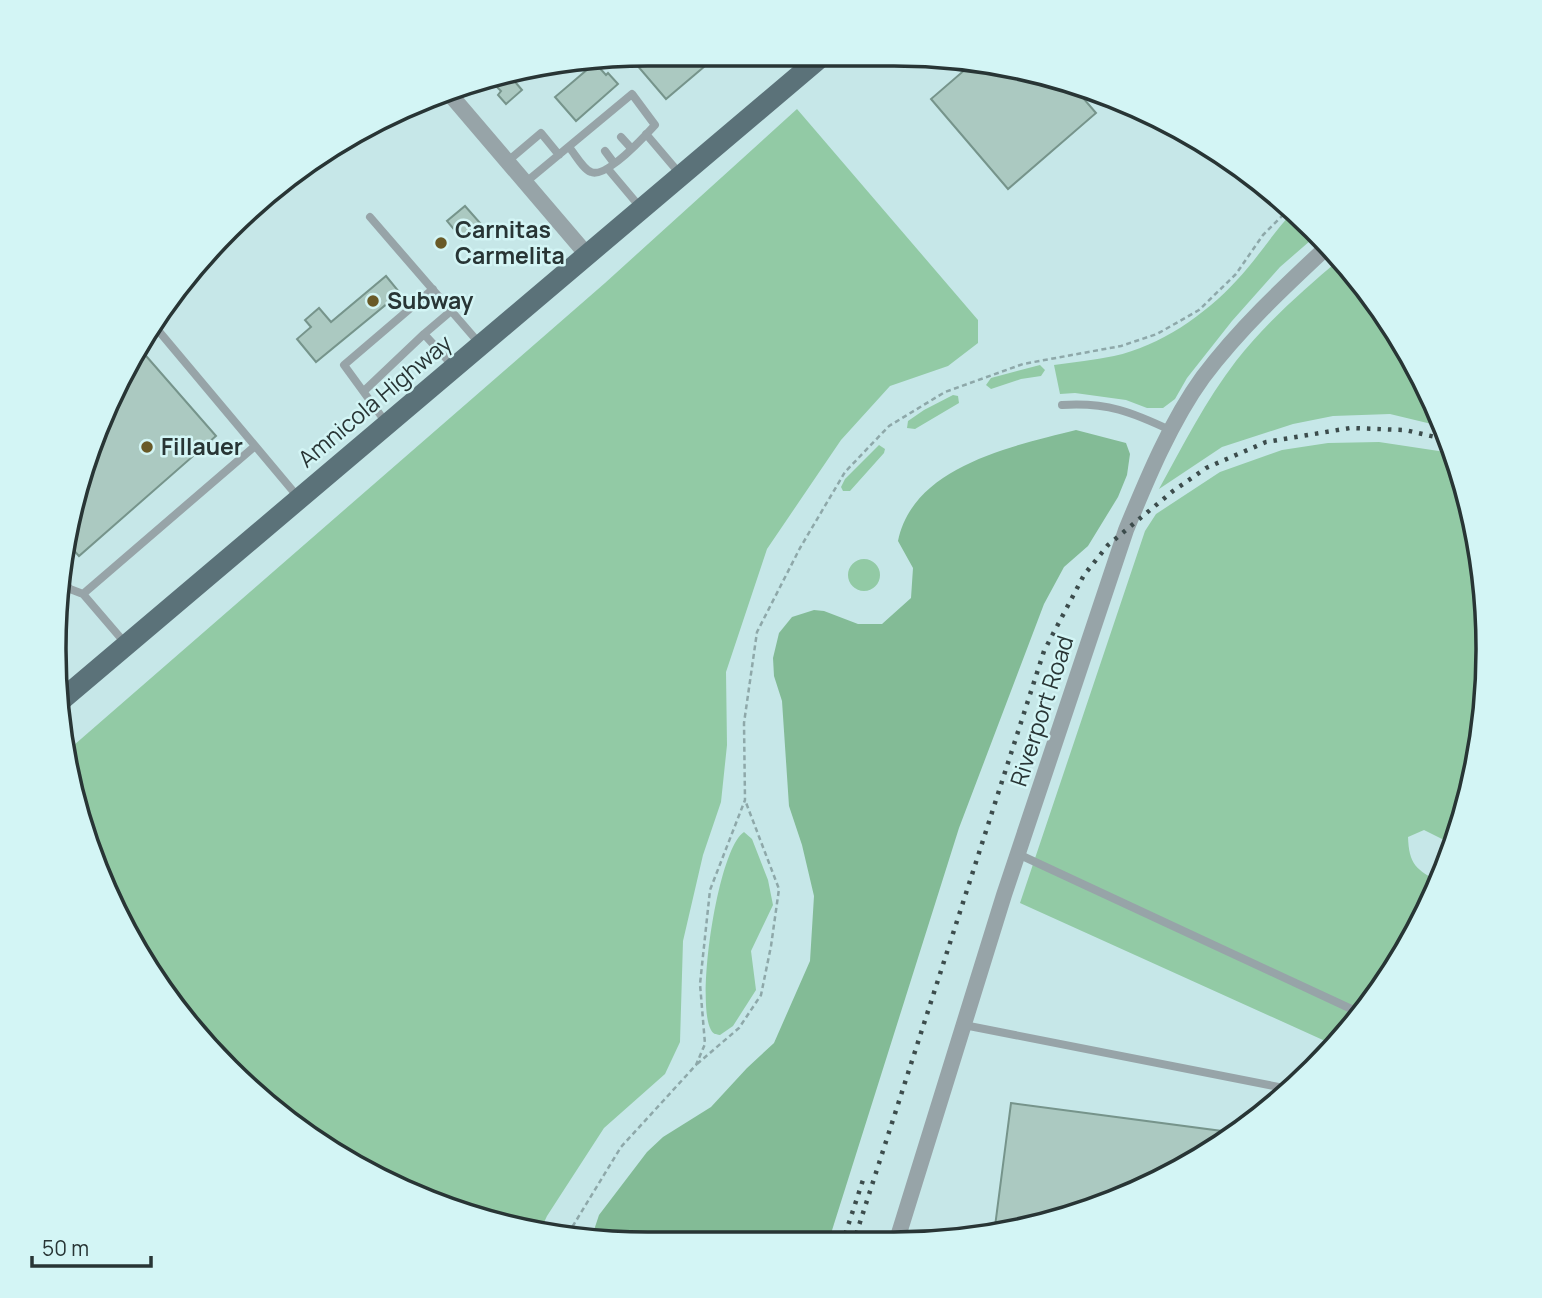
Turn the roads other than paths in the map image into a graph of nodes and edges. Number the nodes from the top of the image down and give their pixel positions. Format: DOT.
graph roads {
  1 [pos="810,66"];
  2 [pos="455,100"];
  3 [pos="604,117"];
  4 [pos="611,125"];
  5 [pos="646,134"];
  6 [pos="621,137"];
  7 [pos="569,148"];
  8 [pos="631,148"];
  9 [pos="605,151"];
  10 [pos="559,155"];
  11 [pos="508,160"];
  12 [pos="611,166"];
  13 [pos="681,176"];
  14 [pos="527,182"];
  15 [pos="642,209"];
  16 [pos="370,218"];
  17 [pos="1320,253"];
  18 [pos="588,256"];
  19 [pos="433,289"];
  20 [pos="452,311"];
  21 [pos="160,333"];
  22 [pos="424,334"];
  23 [pos="481,345"];
  24 [pos="454,367"];
  25 [pos="364,391"];
  26 [pos="1062,405"];
  27 [pos="388,425"];
  28 [pos="1172,431"];
  29 [pos="256,446"];
  30 [pos="300,499"];
  31 [pos="70,589"];
  32 [pos="83,594"];
  33 [pos="127,645"];
  34 [pos="69,694"];
  35 [pos="1018,854"];
  36 [pos="1351,1009"];
  37 [pos="964,1026"];
  38 [pos="1277,1087"];
  39 [pos="900,1232"];
  1 -- 13 [label="main road, Amnicola Highway"];
  2 -- 11 [label="street"];
  3 -- 4 [label="lane"];
  3 -- 5 [label="lane"];
  3 -- 7 [label="lane"];
  5 -- 8 [label="lane"];
  5 -- 13 [label="lane"];
  6 -- 8 [label="lane"];
  7 -- 10 [label="lane"];
  7 -- 12 [label="lane"];
  8 -- 12 [label="lane"];
  9 -- 12 [label="lane"];
  10 -- 11 [label="lane"];
  10 -- 14 [label="lane"];
  11 -- 14 [label="street"];
  12 -- 15 [label="lane"];
  13 -- 15 [label="main road, Amnicola Highway"];
  14 -- 18 [label="street"];
  15 -- 18 [label="main road, Amnicola Highway"];
  16 -- 19 [label="lane"];
  17 -- 28 [label="street, Riverport Road"];
  18 -- 23 [label="main road, Amnicola Highway"];
  19 -- 20 [label="lane"];
  19 -- 25 [label="lane"];
  20 -- 22 [label="lane"];
  20 -- 23 [label="lane"];
  21 -- 29 [label="lane"];
  22 -- 24 [label="lane"];
  22 -- 25 [label="lane"];
  23 -- 24 [label="main road, Amnicola Highway"];
  24 -- 27 [label="main road, Amnicola Highway"];
  25 -- 27 [label="lane"];
  26 -- 28 [label="lane"];
  27 -- 30 [label="main road, Amnicola Highway"];
  28 -- 35 [label="street, Riverport Road"];
  29 -- 30 [label="lane"];
  29 -- 32 [label="lane"];
  30 -- 33 [label="main road, Amnicola Highway"];
  31 -- 32 [label="lane"];
  32 -- 33 [label="lane"];
  33 -- 34 [label="main road, Amnicola Highway"];
  35 -- 36 [label="lane"];
  35 -- 37 [label="street, Riverport Road"];
  37 -- 38 [label="lane"];
  37 -- 39 [label="street, Riverport Road"];
}
